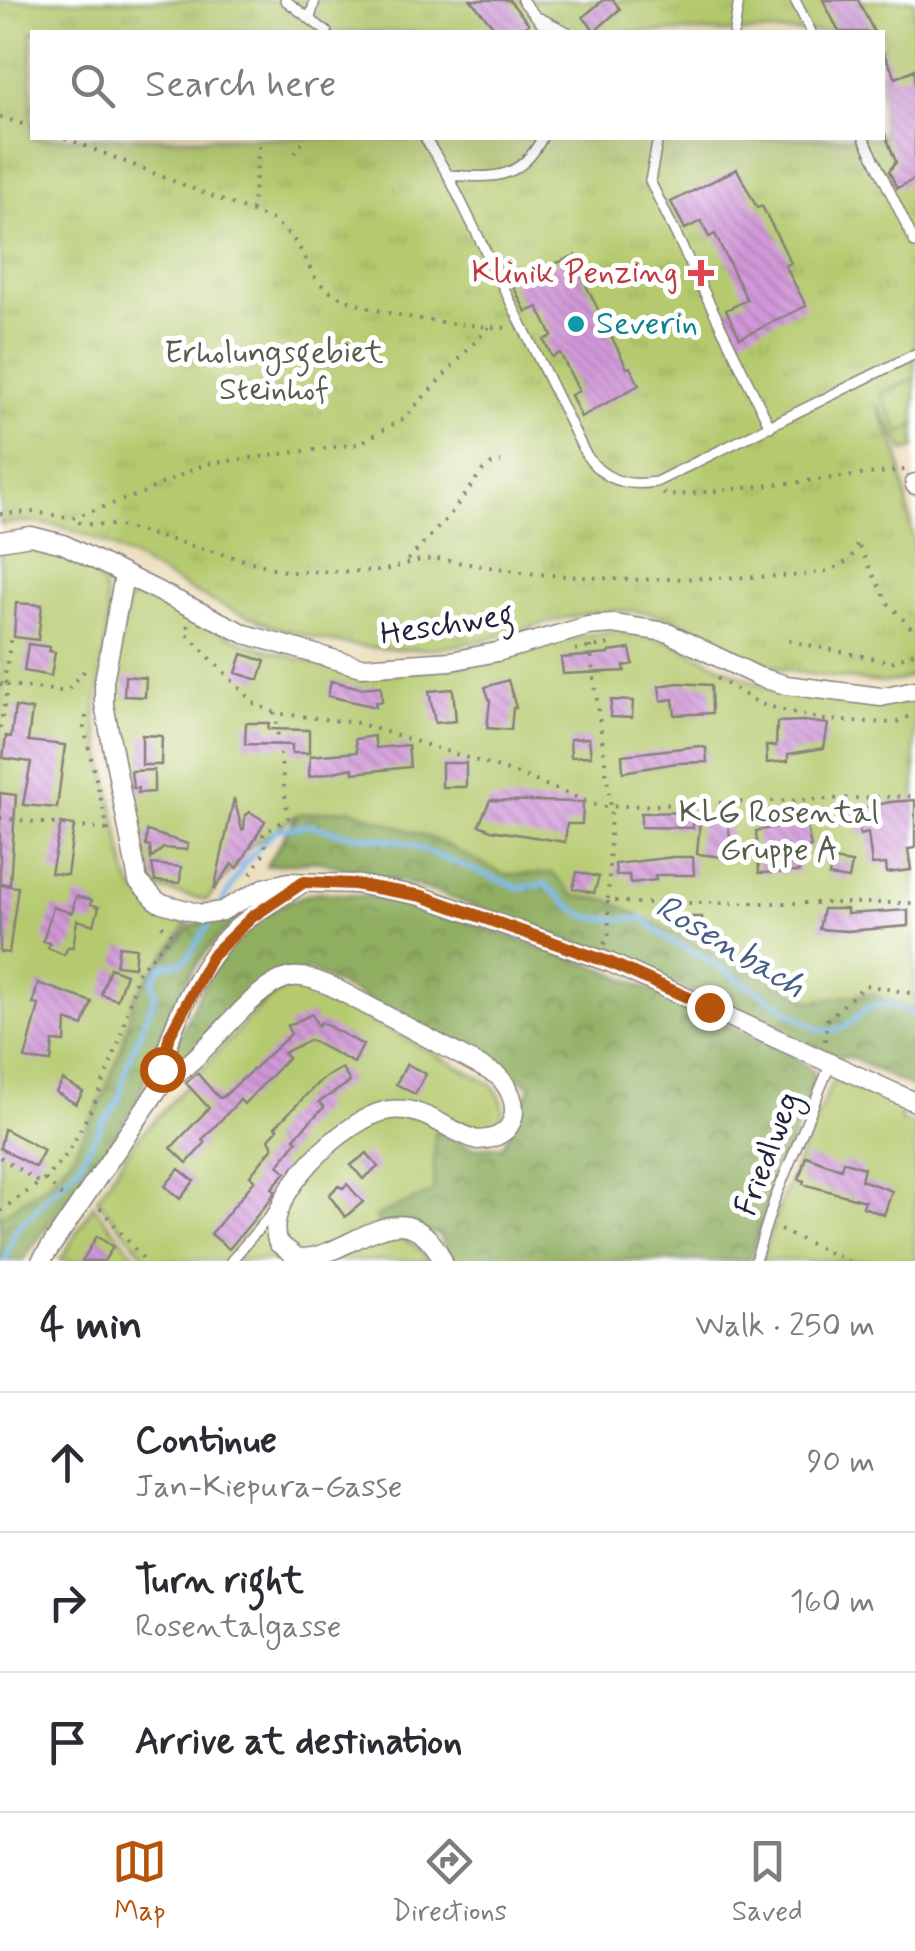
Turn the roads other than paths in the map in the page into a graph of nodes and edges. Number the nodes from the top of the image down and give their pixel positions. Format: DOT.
graph roads {
  1 [pos="285,0"];
  2 [pos="314,0"];
  3 [pos="522,0"];
  4 [pos="739,0"];
  5 [pos="795,0"];
  6 [pos="535,16"];
  7 [pos="310,18"];
  8 [pos="325,30"];
  9 [pos="547,30"];
  10 [pos="564,30"];
  11 [pos="734,30"];
  12 [pos="810,30"];
  13 [pos="426,140"];
  14 [pos="541,140"];
  15 [pos="658,140"];
  16 [pos="865,140"];
  17 [pos="448,174"];
  18 [pos="915,243"];
  19 [pos="915,354"];
  20 [pos="770,427"];
  21 [pos="0,541"];
  22 [pos="124,576"];
  23 [pos="915,690"];
  24 [pos="304,882"];
  25 [pos="827,1057"];
  26 [pos="162,1083"];
  27 [pos="915,1102"];
  28 [pos="285,1197"];
  29 [pos="41,1261"];
  30 [pos="231,1261"];
  31 [pos="443,1261"];
  32 [pos="755,1261"];
  1 -- 7 [label="lane"];
  2 -- 7 [label="lane"];
  3 -- 6 [label="lane"];
  4 -- 11 [label="lane"];
  5 -- 12 [label="lane"];
  6 -- 9 [label="lane"];
  6 -- 10 [label="lane"];
  7 -- 8 [label="lane"];
  13 -- 17 [label="lane"];
  14 -- 17 [label="lane"];
  15 -- 20 [label="lane"];
  16 -- 18 [label="lane"];
  17 -- 20 [label="lane"];
  19 -- 20 [label="lane"];
  21 -- 22 [label="street, Heschweg"];
  22 -- 23 [label="street, Heschweg"];
  22 -- 24 [label="street"];
  24 -- 25 [label="street"];
  24 -- 26 [label="street"];
  25 -- 27 [label="street"];
  25 -- 32 [label="lane, Friedlweg"];
  26 -- 28 [label="street"];
  26 -- 29 [label="street"];
  28 -- 30 [label="lane"];
  28 -- 31 [label="street"];
}
